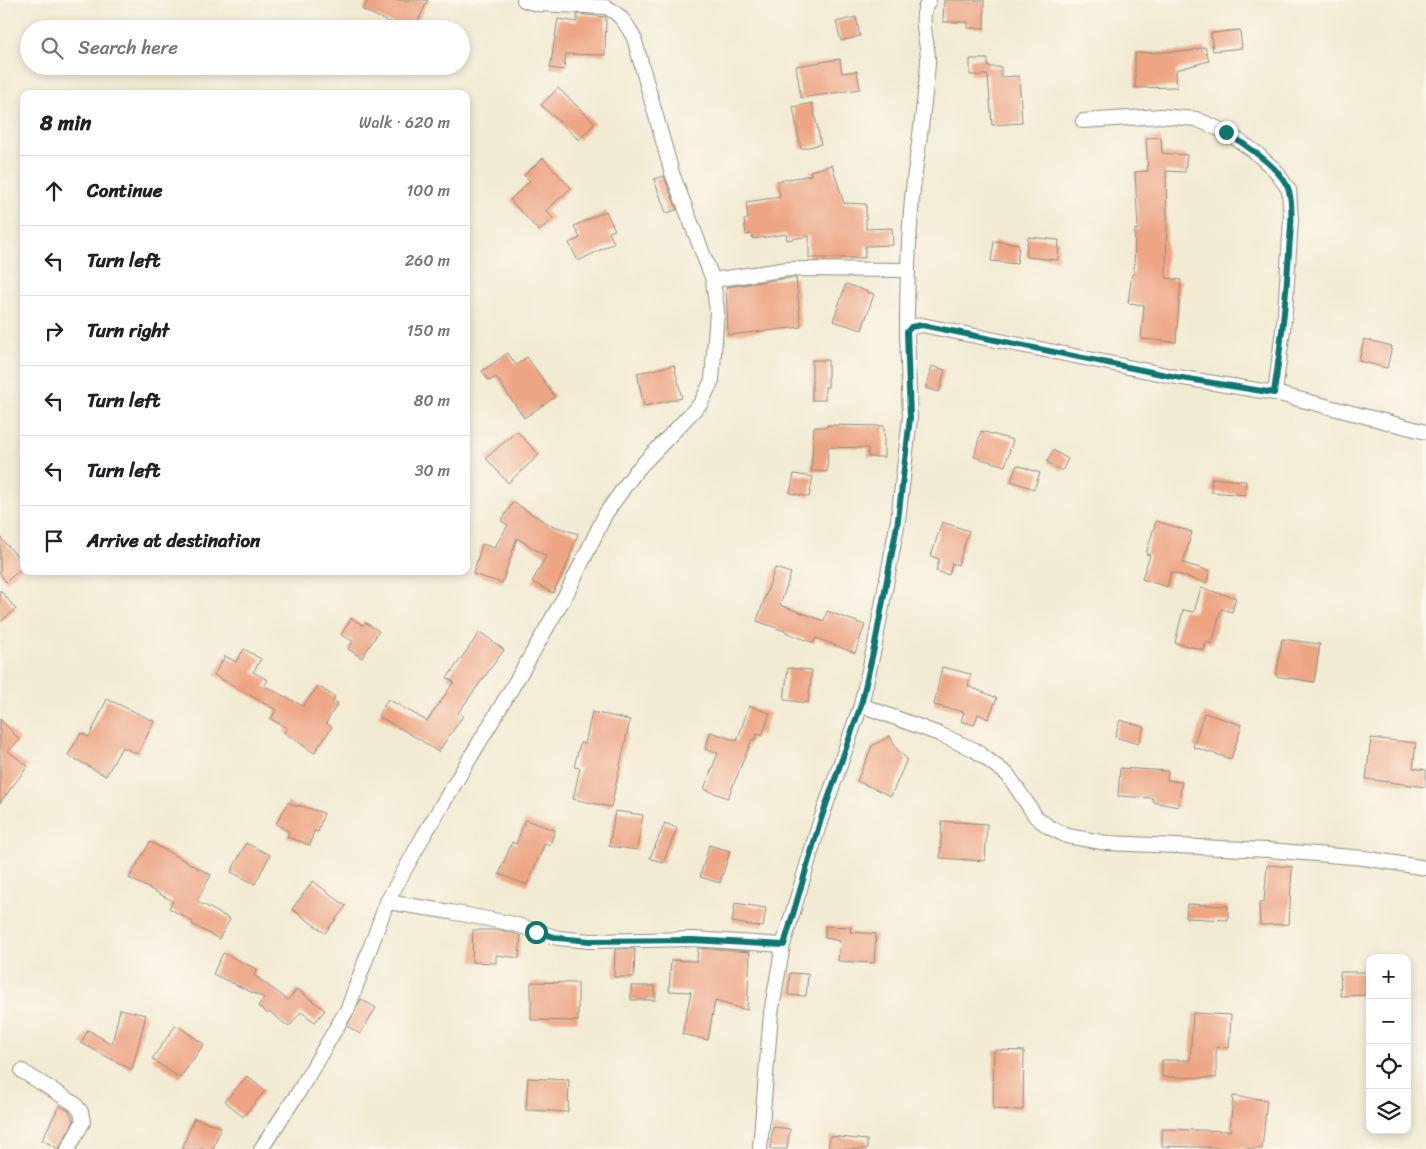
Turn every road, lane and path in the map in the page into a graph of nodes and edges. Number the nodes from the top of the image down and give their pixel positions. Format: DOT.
graph roads {
  1 [pos="524,0"];
  2 [pos="929,0"];
  3 [pos="1083,121"];
  4 [pos="907,270"];
  5 [pos="713,280"];
  6 [pos="907,332"];
  7 [pos="1274,393"];
  8 [pos="1426,432"];
  9 [pos="861,705"];
  10 [pos="1426,868"];
  11 [pos="387,902"];
  12 [pos="784,945"];
  13 [pos="22,1071"];
  14 [pos="68,1149"];
  15 [pos="261,1149"];
  16 [pos="760,1149"];
  1 -- 5 [label="street"];
  2 -- 4 [label="street"];
  3 -- 7 [label="street"];
  4 -- 5 [label="street"];
  4 -- 6 [label="street"];
  5 -- 11 [label="street"];
  6 -- 7 [label="street"];
  6 -- 9 [label="street"];
  7 -- 8 [label="street"];
  9 -- 10 [label="street"];
  9 -- 12 [label="street"];
  11 -- 12 [label="street"];
  11 -- 15 [label="street"];
  12 -- 16 [label="street"];
  13 -- 14 [label="street"];
}
